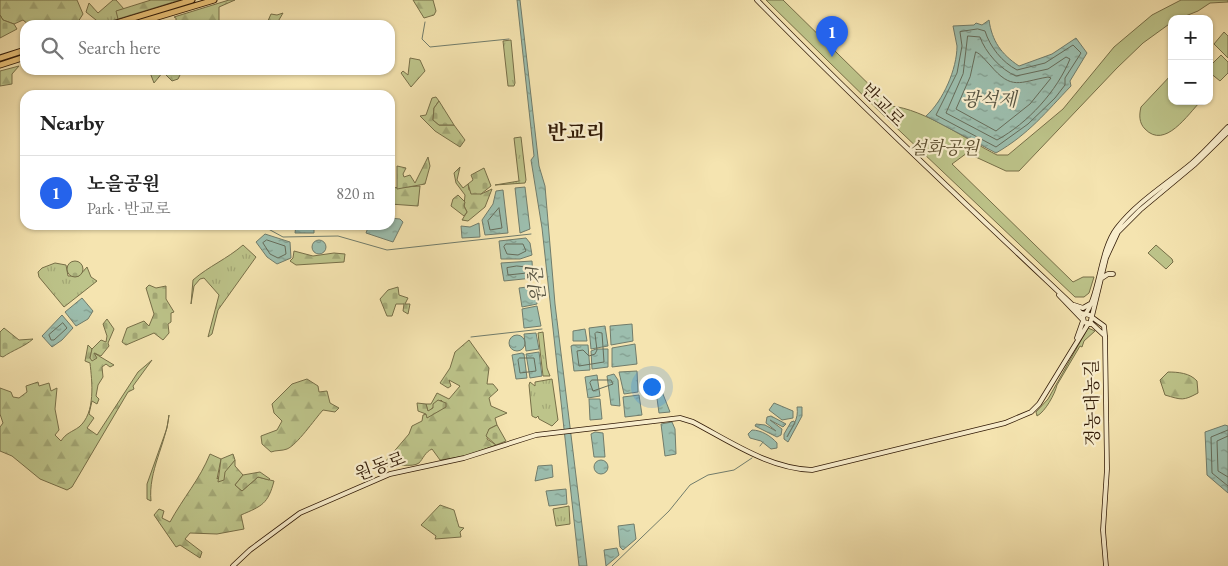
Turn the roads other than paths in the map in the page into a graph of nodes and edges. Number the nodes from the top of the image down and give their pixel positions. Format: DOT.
graph roads {
  1 [pos="192,0"];
  2 [pos="214,0"];
  3 [pos="756,0"];
  4 [pos="126,20"];
  5 [pos="148,20"];
  6 [pos="20,52"];
  7 [pos="0,58"];
  8 [pos="20,59"];
  9 [pos="0,65"];
  10 [pos="1228,127"];
  11 [pos="1228,132"];
  12 [pos="1113,274"];
  13 [pos="1100,280"];
  14 [pos="1057,291"];
  15 [pos="1072,304"];
  16 [pos="1090,304"];
  17 [pos="1085,314"];
  18 [pos="1093,317"];
  19 [pos="1083,321"];
  20 [pos="1090,324"];
  21 [pos="1104,328"];
  22 [pos="1098,329"];
  23 [pos="1104,336"];
  24 [pos="1072,350"];
  25 [pos="234,566"];
  26 [pos="1106,566"];
  1 -- 4 [label="highway"];
  2 -- 5 [label="highway"];
  3 -- 14 [label="street, 반교로"];
  6 -- 7 [label="highway"];
  8 -- 9 [label="highway"];
  10 -- 16 [label="street"];
  11 -- 13 [label="street"];
  12 -- 13 [label="street"];
  13 -- 18 [label="street"];
  14 -- 15 [label="street, 반교로"];
  14 -- 19 [label="street, 반교로"];
  15 -- 16 [label="street"];
  15 -- 17 [label="street, 반교로"];
  16 -- 17 [label="street"];
  17 -- 18 [label="street, 반교로"];
  17 -- 19 [label="street"];
  18 -- 20 [label="street"];
  18 -- 21 [label="street, 반교로"];
  19 -- 20 [label="street, 반교로"];
  19 -- 24 [label="street"];
  20 -- 22 [label="street, 정농대농길"];
  20 -- 24 [label="street"];
  21 -- 22 [label="street"];
  21 -- 23 [label="street, 정농대농길"];
  22 -- 23 [label="street, 정농대농길"];
  23 -- 26 [label="street, 정농대농길"];
  24 -- 25 [label="street, 원동로"];
}
